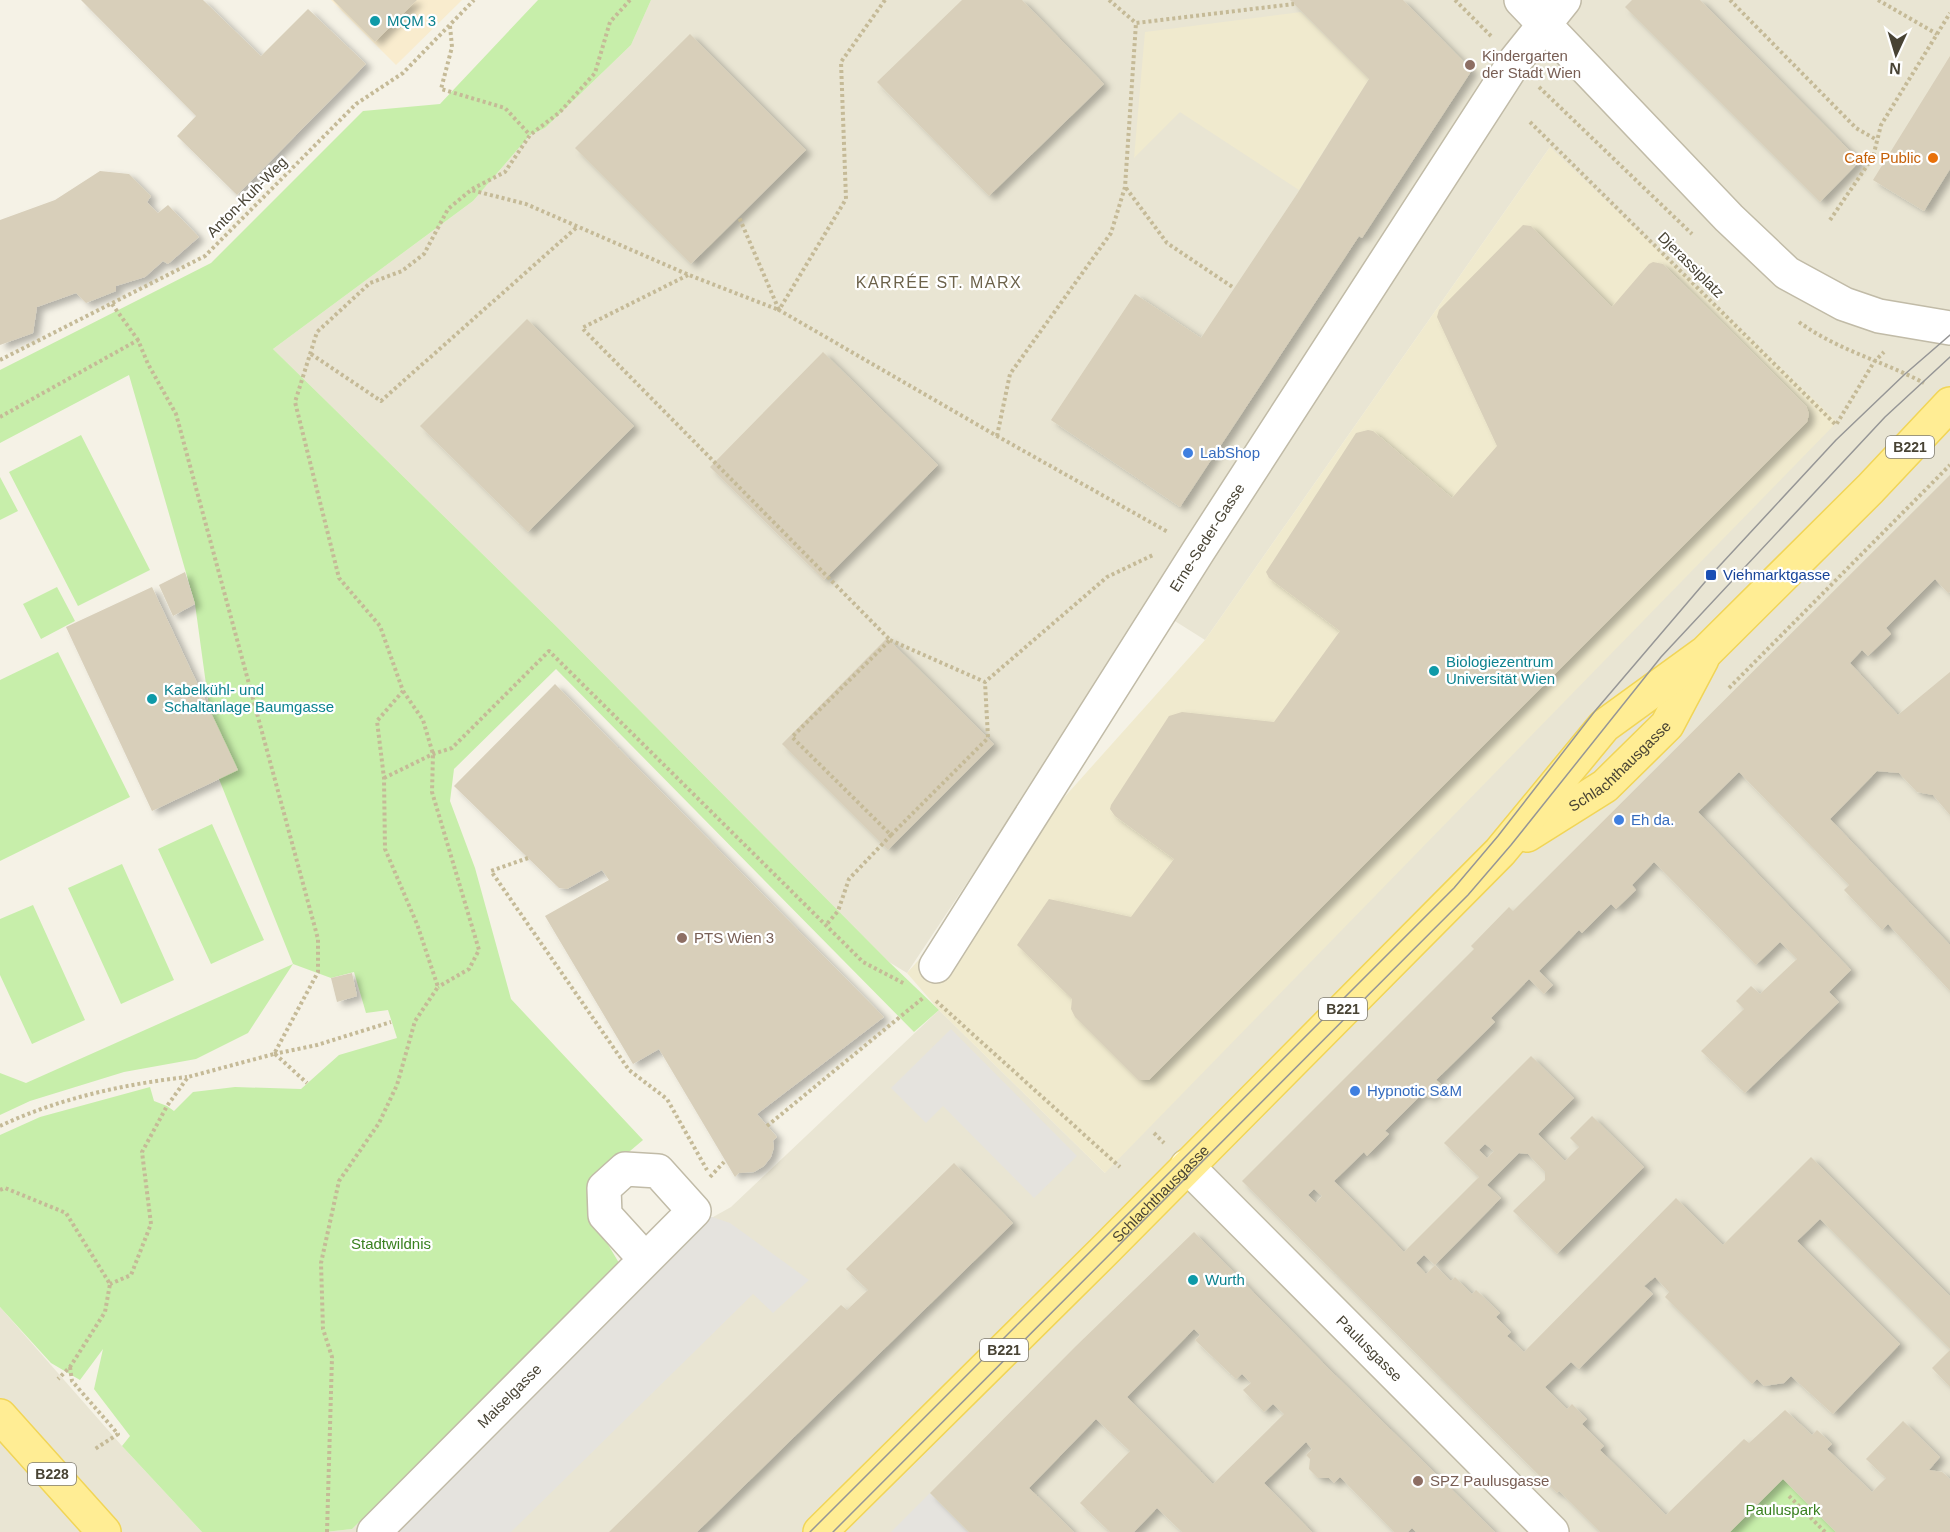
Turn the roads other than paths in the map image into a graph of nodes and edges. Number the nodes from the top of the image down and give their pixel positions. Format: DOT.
graph roads {
  1 [pos="1521,0"];
  2 [pos="1564,0"];
  3 [pos="1544,25"];
  4 [pos="1950,328"];
  5 [pos="1941,396"];
  6 [pos="1706,652"];
  7 [pos="1500,852"];
  8 [pos="931,980"];
  9 [pos="1187,1166"];
  10 [pos="645,1259"];
  11 [pos="0,1416"];
  12 [pos="105,1532"];
  13 [pos="374,1532"];
  14 [pos="820,1532"];
  15 [pos="1552,1532"];
  1 -- 3 [label="street"];
  2 -- 3 [label="street, Erne-Seder-Gasse"];
  3 -- 4 [label="street"];
  3 -- 8 [label="street, Erne-Seder-Gasse"];
  5 -- 6 [label="main road, Schlachthausgasse / B221"];
  6 -- 7 [label="main road, Schlachthausgasse / B221"];
  6 -- 7 [label="main road, Schlachthausgasse / B221"];
  7 -- 9 [label="main road, Schlachthausgasse / B221"];
  9 -- 14 [label="main road, Schlachthausgasse / B221"];
  9 -- 15 [label="street, Paulusgasse"];
  10 -- 13 [label="street, Maiselgasse"];
  11 -- 12 [label="main road, B228"];
}
